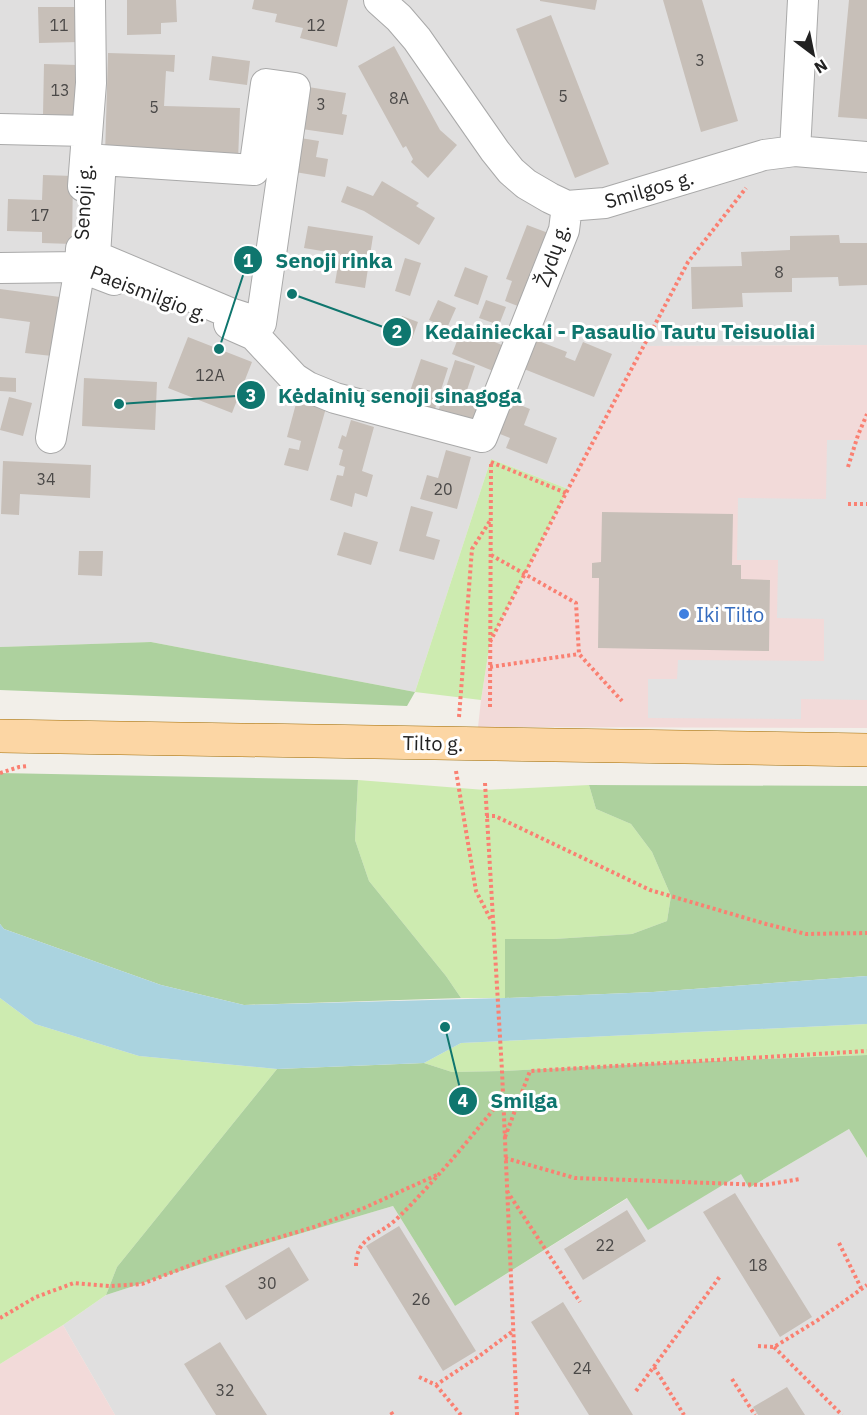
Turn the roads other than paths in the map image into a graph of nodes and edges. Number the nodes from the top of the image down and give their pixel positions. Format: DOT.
graph roads {
  1 [pos="90,0"];
  2 [pos="379,0"];
  3 [pos="803,0"];
  4 [pos="0,129"];
  5 [pos="87,131"];
  6 [pos="795,151"];
  7 [pos="867,157"];
  8 [pos="567,206"];
  9 [pos="81,267"];
  10 [pos="0,268"];
  11 [pos="261,323"];
  12 [pos="51,438"];
  13 [pos="486,450"];
  14 [pos="0,735"];
  15 [pos="867,750"];
  1 -- 5 [label="street, Senoji g."];
  2 -- 8 [label="street"];
  3 -- 6 [label="street"];
  4 -- 5 [label="street"];
  5 -- 9 [label="street, Senoji g."];
  6 -- 7 [label="street, Smilgos g."];
  6 -- 8 [label="street, Smilgos g."];
  8 -- 13 [label="street, Žydų g."];
  9 -- 10 [label="street, Paeismilgio g."];
  9 -- 12 [label="street, Senoji g."];
  9 -- 13 [label="street, Paeismilgio g."];
  11 -- 11 [label="street"];
  14 -- 15 [label="main road, Tilto g."];
}
